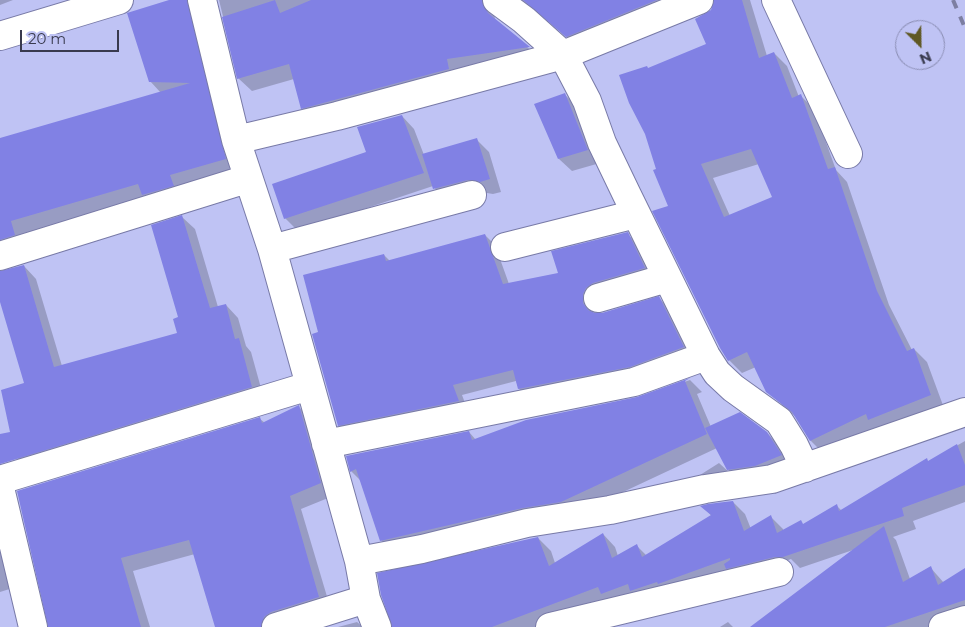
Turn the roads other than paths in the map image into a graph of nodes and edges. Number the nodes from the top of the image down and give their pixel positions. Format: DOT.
graph roads {
  1 [pos="119,0"];
  2 [pos="202,0"];
  3 [pos="497,0"];
  4 [pos="699,0"];
  5 [pos="776,0"];
  6 [pos="0,36"];
  7 [pos="563,55"];
  8 [pos="236,140"];
  9 [pos="848,154"];
  10 [pos="248,179"];
  11 [pos="472,195"];
  12 [pos="636,214"];
  13 [pos="505,247"];
  14 [pos="272,249"];
  15 [pos="0,256"];
  16 [pos="667,278"];
  17 [pos="598,298"];
  18 [pos="706,356"];
  19 [pos="309,386"];
  20 [pos="965,412"];
  21 [pos="326,444"];
  22 [pos="805,468"];
  23 [pos="0,480"];
  24 [pos="0,488"];
  25 [pos="359,561"];
  26 [pos="779,572"];
  27 [pos="366,599"];
  28 [pos="965,620"];
  29 [pos="33,627"];
  30 [pos="276,627"];
  31 [pos="376,627"];
  32 [pos="550,627"];
  33 [pos="943,627"];
  1 -- 6 [label="street"];
  2 -- 8 [label="street"];
  3 -- 7 [label="street"];
  4 -- 7 [label="street"];
  5 -- 9 [label="street"];
  7 -- 8 [label="street"];
  7 -- 12 [label="street"];
  8 -- 10 [label="street"];
  10 -- 14 [label="street"];
  10 -- 15 [label="street"];
  11 -- 14 [label="street"];
  12 -- 13 [label="street"];
  12 -- 16 [label="street"];
  14 -- 19 [label="street"];
  16 -- 17 [label="street"];
  16 -- 18 [label="street"];
  18 -- 21 [label="street"];
  18 -- 22 [label="street"];
  19 -- 21 [label="street"];
  19 -- 23 [label="street"];
  20 -- 22 [label="street"];
  21 -- 25 [label="street"];
  22 -- 25 [label="street"];
  24 -- 29 [label="street"];
  25 -- 27 [label="street"];
  26 -- 32 [label="street"];
  27 -- 30 [label="street"];
  27 -- 31 [label="street"];
  28 -- 33 [label="street"];
}
